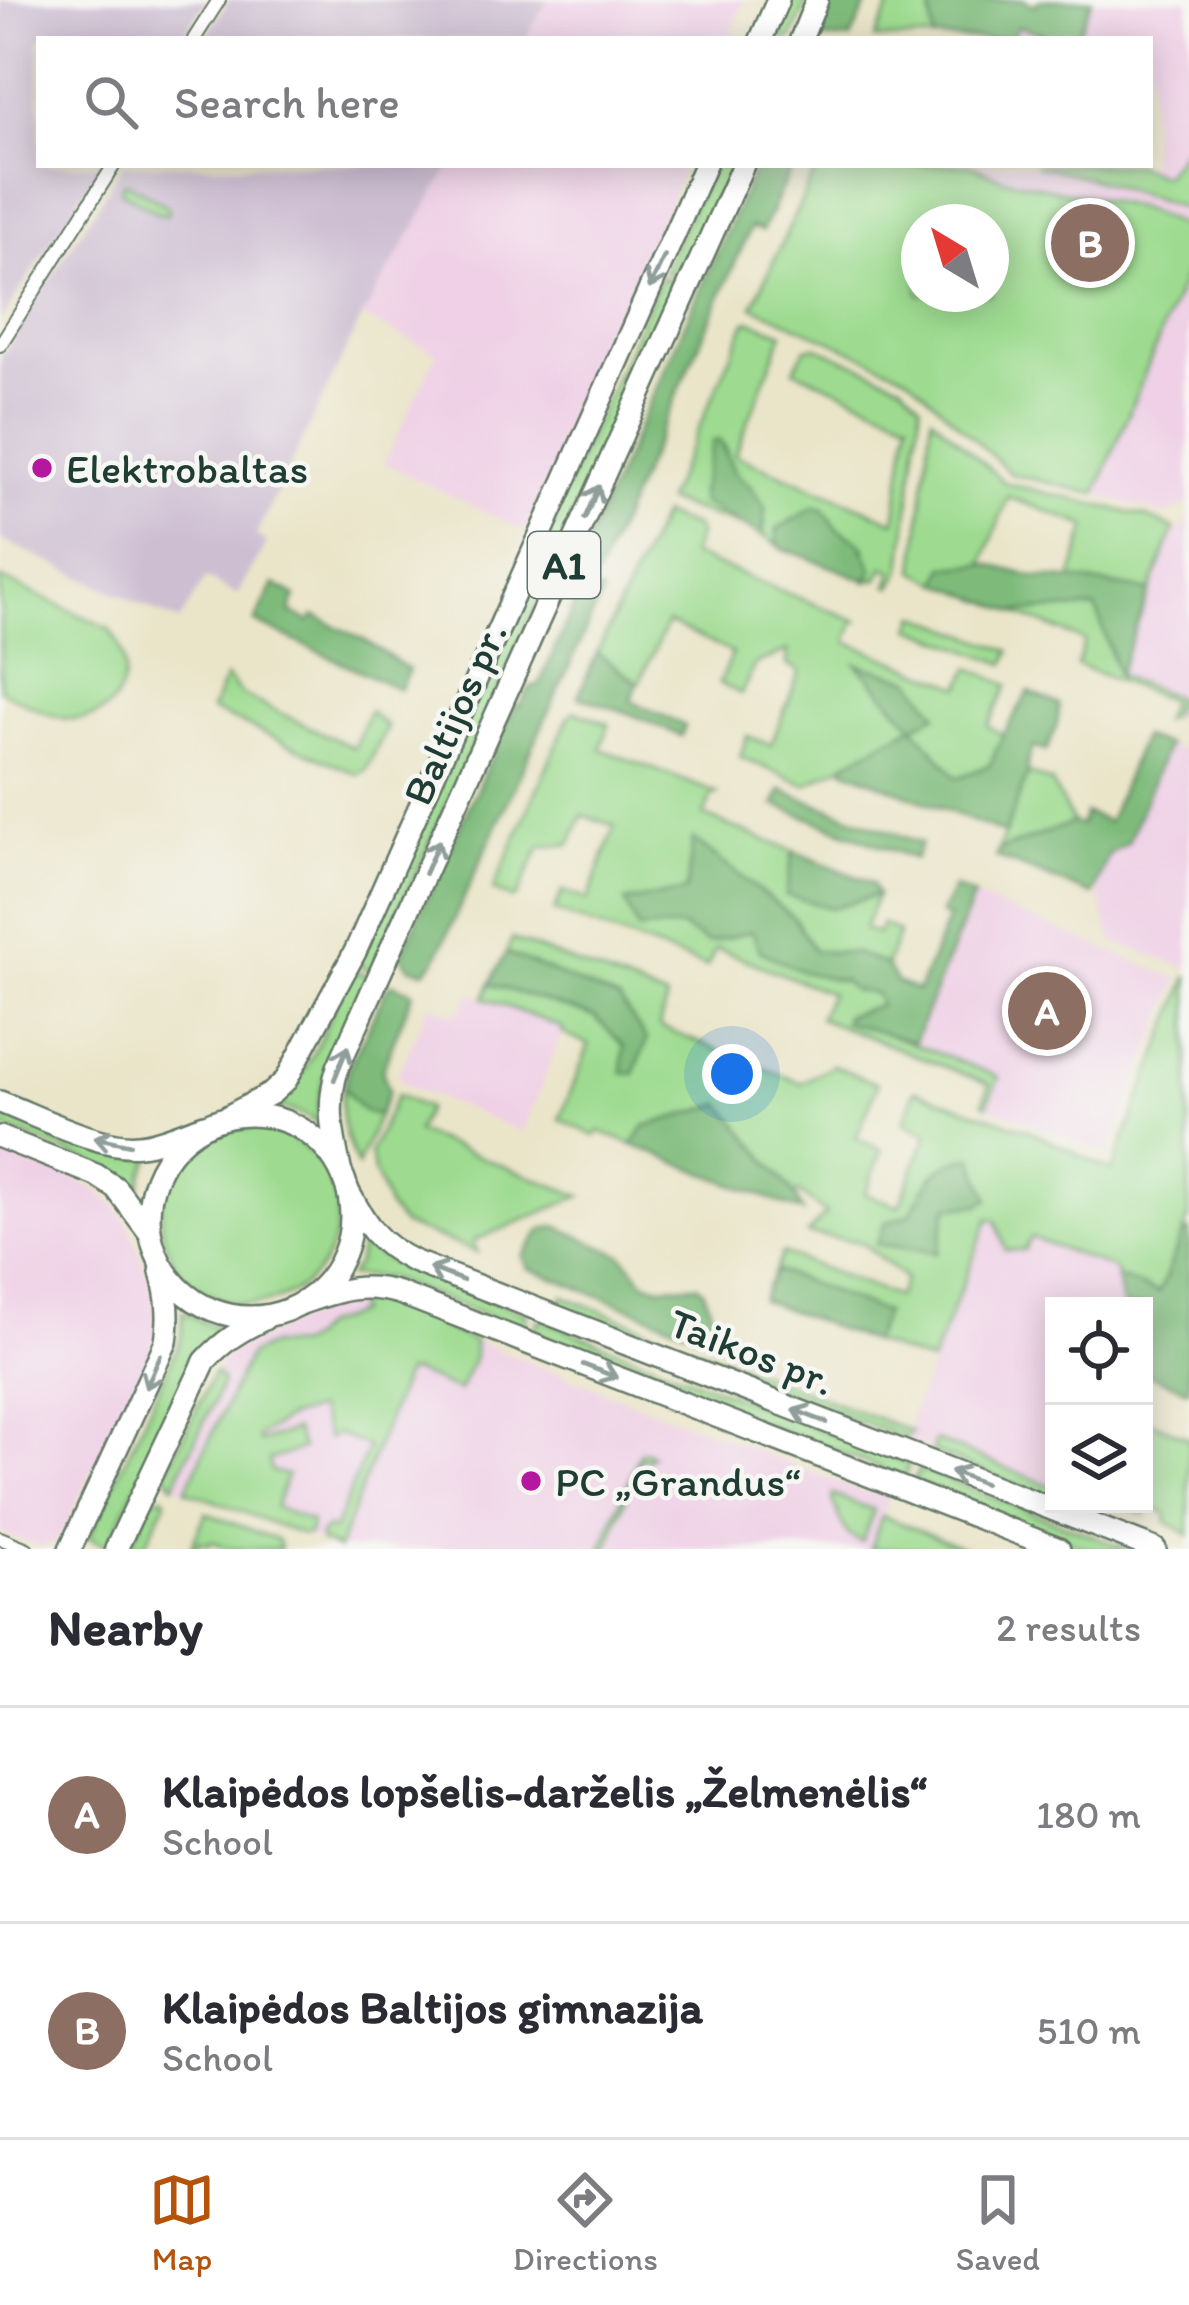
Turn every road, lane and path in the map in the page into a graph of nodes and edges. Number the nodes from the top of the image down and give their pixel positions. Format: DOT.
graph roads {
  1 [pos="219,0"];
  2 [pos="778,0"];
  3 [pos="817,0"];
  4 [pos="196,36"];
  5 [pos="762,36"];
  6 [pos="802,36"];
  7 [pos="112,168"];
  8 [pos="704,168"];
  9 [pos="742,168"];
  10 [pos="0,345"];
  11 [pos="0,1102"];
  12 [pos="227,1117"];
  13 [pos="204,1125"];
  14 [pos="0,1137"];
  15 [pos="344,1180"];
  16 [pos="149,1232"];
  17 [pos="158,1260"];
  18 [pos="302,1303"];
  19 [pos="273,1315"];
  20 [pos="0,1538"];
  21 [pos="27,1549"];
  22 [pos="70,1549"];
  23 [pos="116,1549"];
  24 [pos="1059,1549"];
  25 [pos="1155,1549"];
  1 -- 4 [label="street"];
  2 -- 5 [label="main road"];
  3 -- 6 [label="main road"];
  7 -- 10 [label="street"];
  8 -- 12 [label="main road, Baltijos pr. / A1, one-way"];
  15 -- 9 [label="main road, Baltijos pr. / A1, one-way"];
  13 -- 11 [label="main road, A1, one-way"];
  12 -- 13 [label="main road, A1"];
  12 -- 15 [label="main road, A1"];
  13 -- 16 [label="main road, A1"];
  14 -- 16 [label="main road, A1"];
  15 -- 18 [label="main road, A1"];
  25 -- 15 [label="main road, Taikos pr., one-way"];
  16 -- 17 [label="main road, A1"];
  17 -- 19 [label="main road, A1"];
  17 -- 22 [label="main road, one-way"];
  18 -- 19 [label="main road, A1"];
  18 -- 24 [label="main road, Taikos pr., one-way"];
  19 -- 23 [label="main road"];
  20 -- 21 [label="street"];
}
